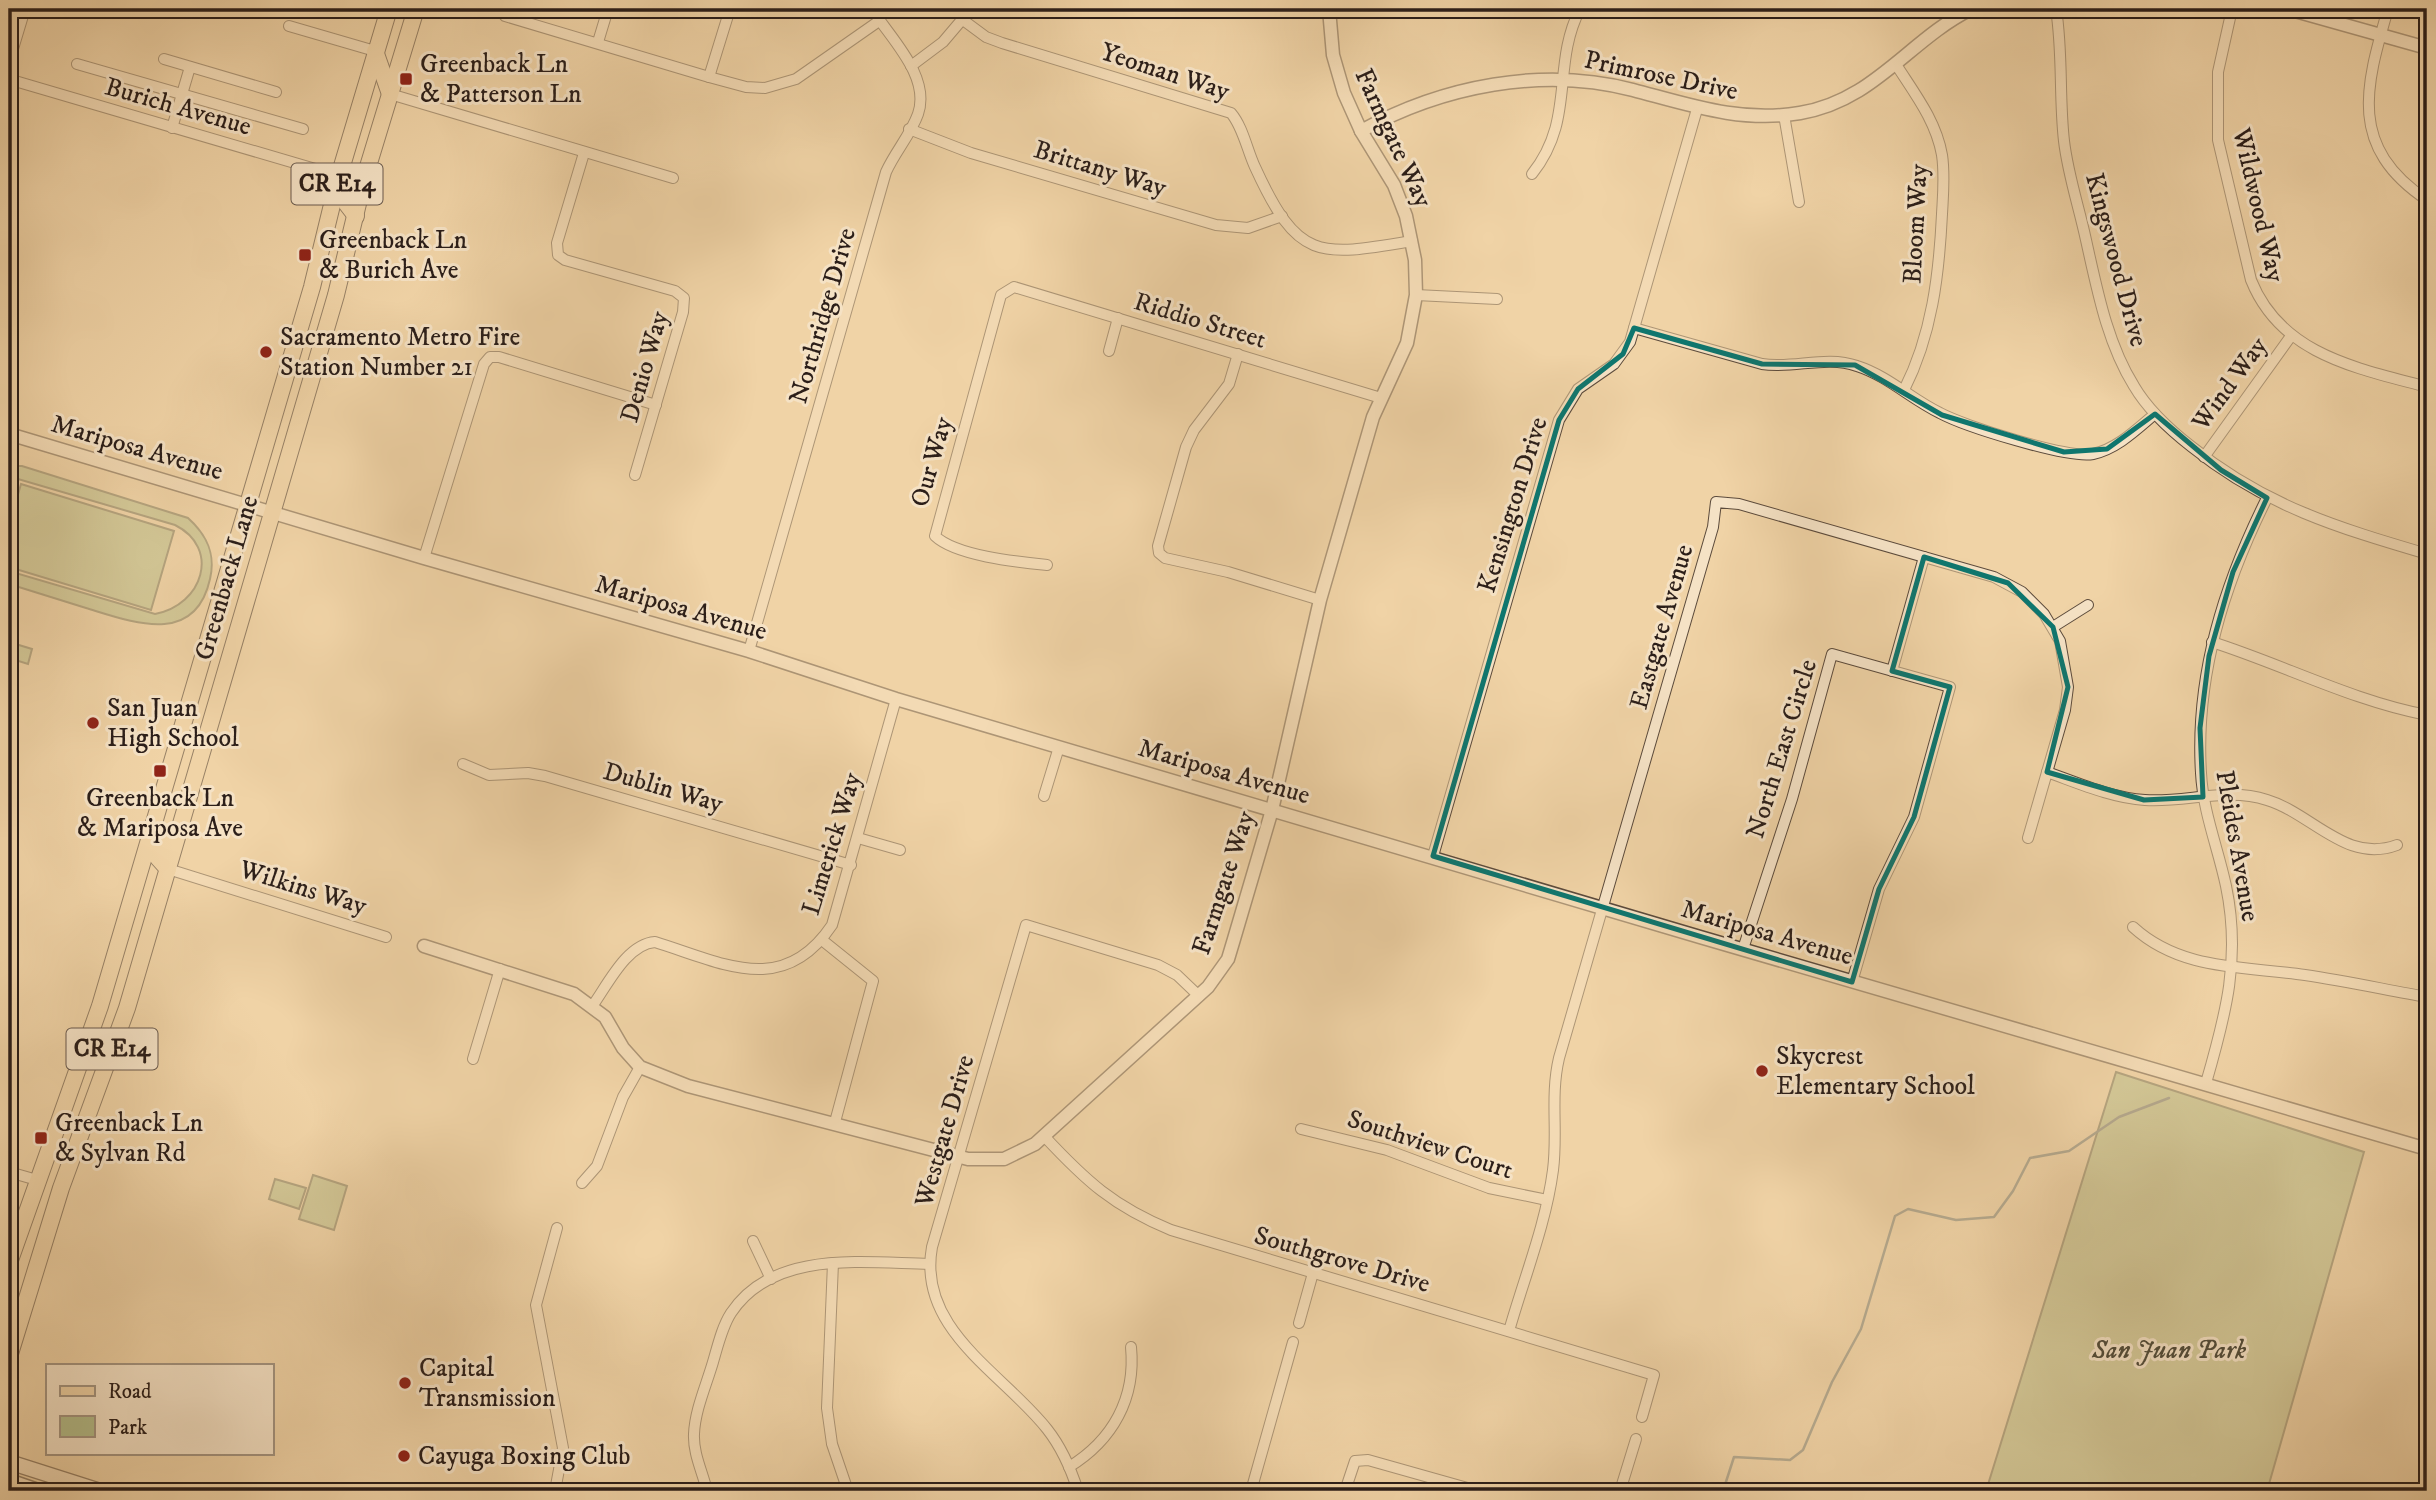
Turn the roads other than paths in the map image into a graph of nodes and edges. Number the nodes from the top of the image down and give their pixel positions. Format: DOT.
graph roads {
  1 [pos="25,9"];
  2 [pos="389,9"];
  3 [pos="416,9"];
  4 [pos="499,9"];
  5 [pos="608,9"];
  6 [pos="730,9"];
  7 [pos="872,9"];
  8 [pos="971,9"];
  9 [pos="1329,9"];
  10 [pos="1580,9"];
  11 [pos="1970,9"];
  12 [pos="2056,9"];
  13 [pos="2232,9"];
  14 [pos="2288,9"];
  15 [pos="2388,9"];
  16 [pos="962,20"];
  17 [pos="879,21"];
  18 [pos="289,26"];
  19 [pos="2380,34"];
  20 [pos="598,42"];
  21 [pos="2427,48"];
  22 [pos="375,51"];
  23 [pos="164,59"];
  24 [pos="9,62"];
  25 [pos="77,64"];
  26 [pos="911,66"];
  27 [pos="1896,66"];
  28 [pos="190,67"];
  29 [pos="9,75"];
  30 [pos="709,77"];
  31 [pos="1563,79"];
  32 [pos="276,92"];
  33 [pos="182,94"];
  34 [pos="390,94"];
  35 [pos="1697,109"];
  36 [pos="9,113"];
  37 [pos="1784,115"];
  38 [pos="9,124"];
  39 [pos="172,128"];
  40 [pos="303,129"];
  41 [pos="909,129"];
  42 [pos="1361,131"];
  43 [pos="584,153"];
  44 [pos="1532,174"];
  45 [pos="339,176"];
  46 [pos="673,178"];
  47 [pos="2427,200"];
  48 [pos="1799,202"];
  49 [pos="356,216"];
  50 [pos="1282,216"];
  51 [pos="1412,241"];
  52 [pos="1007,289"];
  53 [pos="1416,295"];
  54 [pos="1497,299"];
  55 [pos="1118,318"];
  56 [pos="1634,328"];
  57 [pos="2291,336"];
  58 [pos="296,341"];
  59 [pos="321,349"];
  60 [pos="1110,351"];
  61 [pos="1238,354"];
  62 [pos="2427,387"];
  63 [pos="1904,390"];
  64 [pos="1381,398"];
  65 [pos="656,405"];
  66 [pos="2155,414"];
  67 [pos="9,434"];
  68 [pos="2204,457"];
  69 [pos="635,475"];
  70 [pos="2267,498"];
  71 [pos="248,504"];
  72 [pos="272,512"];
  73 [pos="2427,554"];
  74 [pos="1924,557"];
  75 [pos="424,558"];
  76 [pos="1047,565"];
  77 [pos="1320,600"];
  78 [pos="2088,605"];
  79 [pos="2053,627"];
  80 [pos="2213,642"];
  81 [pos="749,650"];
  82 [pos="1892,671"];
  83 [pos="896,699"];
  84 [pos="2427,715"];
  85 [pos="1059,747"];
  86 [pos="463,764"];
  87 [pos="2047,772"];
  88 [pos="1044,796"];
  89 [pos="2203,797"];
  90 [pos="1272,810"];
  91 [pos="153,828"];
  92 [pos="858,838"];
  93 [pos="2028,838"];
  94 [pos="2397,845"];
  95 [pos="900,850"];
  96 [pos="1433,856"];
  97 [pos="851,865"];
  98 [pos="168,869"];
  99 [pos="1602,908"];
  100 [pos="2133,927"];
  101 [pos="386,937"];
  102 [pos="822,940"];
  103 [pos="424,946"];
  104 [pos="1743,949"];
  105 [pos="2233,967"];
  106 [pos="500,969"];
  107 [pos="1852,982"];
  108 [pos="1199,996"];
  109 [pos="2427,998"];
  110 [pos="593,1005"];
  111 [pos="473,1059"];
  112 [pos="640,1067"];
  113 [pos="2206,1083"];
  114 [pos="835,1122"];
  115 [pos="1301,1129"];
  116 [pos="1044,1136"];
  117 [pos="48,1148"];
  118 [pos="2427,1149"];
  119 [pos="959,1157"];
  120 [pos="9,1172"];
  121 [pos="37,1180"];
  122 [pos="582,1183"];
  123 [pos="61,1188"];
  124 [pos="1547,1200"];
  125 [pos="49,1226"];
  126 [pos="557,1228"];
  127 [pos="753,1241"];
  128 [pos="9,1263"];
  129 [pos="832,1263"];
  130 [pos="929,1264"];
  131 [pos="1313,1273"];
  132 [pos="771,1279"];
  133 [pos="1299,1323"];
  134 [pos="1509,1331"];
  135 [pos="1293,1342"];
  136 [pos="1131,1347"];
  137 [pos="9,1357"];
  138 [pos="1642,1417"];
  139 [pos="1636,1439"];
  140 [pos="9,1462"];
  141 [pos="1069,1467"];
  142 [pos="9,1481"];
  143 [pos="38,1491"];
  144 [pos="100,1491"];
  145 [pos="555,1491"];
  146 [pos="707,1491"];
  147 [pos="848,1491"];
  148 [pos="1078,1491"];
  149 [pos="1251,1491"];
  150 [pos="1345,1491"];
  151 [pos="1478,1491"];
  152 [pos="1620,1491"];
  1 -- 24 [label="street"];
  2 -- 22 [label="main road, Greenback Lane / CR E14"];
  3 -- 34 [label="main road, Greenback Lane / CR E14"];
  4 -- 20 [label="street"];
  5 -- 20 [label="street"];
  6 -- 30 [label="street"];
  7 -- 17 [label="street, Northridge Drive"];
  8 -- 16 [label="street"];
  9 -- 42 [label="street, Farmgate Way"];
  10 -- 31 [label="street"];
  11 -- 27 [label="street, Primrose Drive"];
  12 -- 66 [label="street, Kingswood Drive"];
  13 -- 57 [label="street, Wildwood Way"];
  14 -- 19 [label="street"];
  15 -- 19 [label="street"];
  16 -- 26 [label="street"];
  16 -- 50 [label="street, Yeoman Way"];
  17 -- 26 [label="street, Northridge Drive"];
  17 -- 30 [label="street"];
  18 -- 22 [label="street"];
  19 -- 21 [label="street"];
  19 -- 47 [label="street"];
  20 -- 30 [label="street"];
  22 -- 34 [label="main road"];
  22 -- 45 [label="main road, Greenback Lane / CR E14"];
  23 -- 28 [label="street"];
  25 -- 33 [label="street"];
  26 -- 41 [label="street, Northridge Drive"];
  27 -- 37 [label="street, Primrose Drive"];
  27 -- 63 [label="street, Bloom Way"];
  28 -- 32 [label="street"];
  28 -- 33 [label="street"];
  29 -- 39 [label="street, Burich Avenue"];
  31 -- 35 [label="street, Primrose Drive"];
  31 -- 42 [label="street, Primrose Drive"];
  31 -- 44 [label="street"];
  33 -- 39 [label="street"];
  33 -- 40 [label="street"];
  34 -- 43 [label="street"];
  34 -- 49 [label="main road, Greenback Lane / CR E14"];
  35 -- 37 [label="street, Primrose Drive"];
  35 -- 56 [label="street, Kensington Drive"];
  36 -- 38 [label="street"];
  37 -- 48 [label="street"];
  39 -- 45 [label="street, Burich Avenue"];
  41 -- 50 [label="street, Brittany Way"];
  41 -- 81 [label="street, Northridge Drive"];
  42 -- 51 [label="street, Farmgate Way"];
  43 -- 46 [label="street"];
  43 -- 65 [label="street, Denio Way"];
  45 -- 49 [label="main road"];
  45 -- 58 [label="main road, Greenback Lane / CR E14"];
  49 -- 59 [label="main road, Greenback Lane / CR E14"];
  50 -- 51 [label="street, Yeoman Way"];
  51 -- 53 [label="street, Farmgate Way"];
  52 -- 55 [label="street, Riddio Street"];
  52 -- 76 [label="street, Our Way"];
  53 -- 54 [label="street"];
  53 -- 64 [label="street, Farmgate Way"];
  55 -- 60 [label="street"];
  55 -- 61 [label="street, Riddio Street"];
  56 -- 63 [label="street"];
  56 -- 96 [label="street, Kensington Drive"];
  57 -- 62 [label="street, Wildwood Way"];
  57 -- 68 [label="street, Wind Way"];
  58 -- 59 [label="main road"];
  58 -- 71 [label="main road, Greenback Lane / CR E14"];
  59 -- 72 [label="main road, Greenback Lane / CR E14"];
  61 -- 64 [label="street, Riddio Street"];
  61 -- 77 [label="street"];
  63 -- 66 [label="street"];
  64 -- 77 [label="street, Farmgate Way"];
  65 -- 69 [label="street, Denio Way"];
  65 -- 75 [label="street"];
  66 -- 68 [label="street, Kingswood Drive"];
  67 -- 71 [label="street, Mariposa Avenue"];
  68 -- 70 [label="street, Kingswood Drive"];
  70 -- 73 [label="street, Kingswood Drive"];
  70 -- 80 [label="street, Pleides Avenue"];
  71 -- 72 [label="street, Mariposa Avenue"];
  71 -- 91 [label="main road, Greenback Lane / CR E14"];
  72 -- 75 [label="street, Mariposa Avenue"];
  72 -- 98 [label="main road, Greenback Lane / CR E14"];
  74 -- 79 [label="street, Eastgate Avenue"];
  74 -- 82 [label="street"];
  74 -- 99 [label="street, Eastgate Avenue"];
  75 -- 81 [label="street, Mariposa Avenue"];
  77 -- 90 [label="street, Farmgate Way"];
  78 -- 79 [label="street"];
  79 -- 87 [label="street, Eastgate Avenue"];
  80 -- 84 [label="street"];
  80 -- 89 [label="street, Pleides Avenue"];
  81 -- 83 [label="street, Mariposa Avenue"];
  82 -- 104 [label="street, North East Circle"];
  82 -- 107 [label="street, North East Circle"];
  83 -- 85 [label="street, Mariposa Avenue"];
  83 -- 92 [label="street, Limerick Way"];
  85 -- 88 [label="street"];
  85 -- 90 [label="street, Mariposa Avenue"];
  86 -- 97 [label="street, Dublin Way"];
  87 -- 89 [label="street"];
  87 -- 93 [label="street, Eastgate Avenue"];
  89 -- 94 [label="street"];
  89 -- 105 [label="street, Pleides Avenue"];
  90 -- 96 [label="street, Mariposa Avenue"];
  90 -- 108 [label="street, Farmgate Way"];
  91 -- 98 [label="main road"];
  91 -- 117 [label="main road, Greenback Lane / CR E14"];
  92 -- 95 [label="street"];
  92 -- 97 [label="street, Limerick Way"];
  96 -- 99 [label="street, Mariposa Avenue"];
  97 -- 102 [label="street, Limerick Way"];
  98 -- 101 [label="street, Wilkins Way"];
  98 -- 123 [label="main road, Greenback Lane / CR E14"];
  99 -- 104 [label="street, Mariposa Avenue"];
  99 -- 124 [label="street, Eastgate Avenue"];
  100 -- 105 [label="street"];
  102 -- 110 [label="street, Limerick Way"];
  102 -- 114 [label="street"];
  103 -- 106 [label="street"];
  104 -- 107 [label="street, Mariposa Avenue"];
  105 -- 109 [label="street"];
  105 -- 113 [label="street, Pleides Avenue"];
  106 -- 110 [label="street"];
  106 -- 111 [label="street"];
  107 -- 113 [label="street, Mariposa Avenue"];
  108 -- 116 [label="street, Farmgate Way"];
  108 -- 119 [label="street, Westgate Drive"];
  110 -- 112 [label="street"];
  112 -- 114 [label="street, Farmgate Way"];
  112 -- 122 [label="street"];
  113 -- 118 [label="street, Mariposa Avenue"];
  114 -- 119 [label="street, Farmgate Way"];
  115 -- 124 [label="street, Southview Court"];
  116 -- 119 [label="street, Farmgate Way"];
  116 -- 131 [label="street, Southgrove Drive"];
  117 -- 121 [label="main road, Greenback Lane / CR E14"];
  117 -- 123 [label="main road"];
  119 -- 130 [label="street, Westgate Drive"];
  120 -- 121 [label="street"];
  121 -- 125 [label="main road"];
  121 -- 128 [label="main road, Greenback Lane / CR E14"];
  123 -- 125 [label="main road, Greenback Lane / CR E14"];
  124 -- 134 [label="street, Eastgate Avenue"];
  125 -- 137 [label="main road, Greenback Lane / CR E14"];
  126 -- 145 [label="street"];
  127 -- 132 [label="street"];
  129 -- 130 [label="street"];
  129 -- 132 [label="street"];
  129 -- 147 [label="street"];
  130 -- 141 [label="street, Westgate Drive"];
  131 -- 133 [label="street"];
  131 -- 134 [label="street, Southgrove Drive"];
  132 -- 146 [label="street"];
  134 -- 138 [label="street, Southgrove Drive"];
  135 -- 149 [label="street"];
  136 -- 141 [label="street"];
  139 -- 152 [label="street"];
  140 -- 144 [label="main road"];
  141 -- 148 [label="street, Westgate Drive"];
  142 -- 143 [label="main road"];
  150 -- 151 [label="street"];
}
